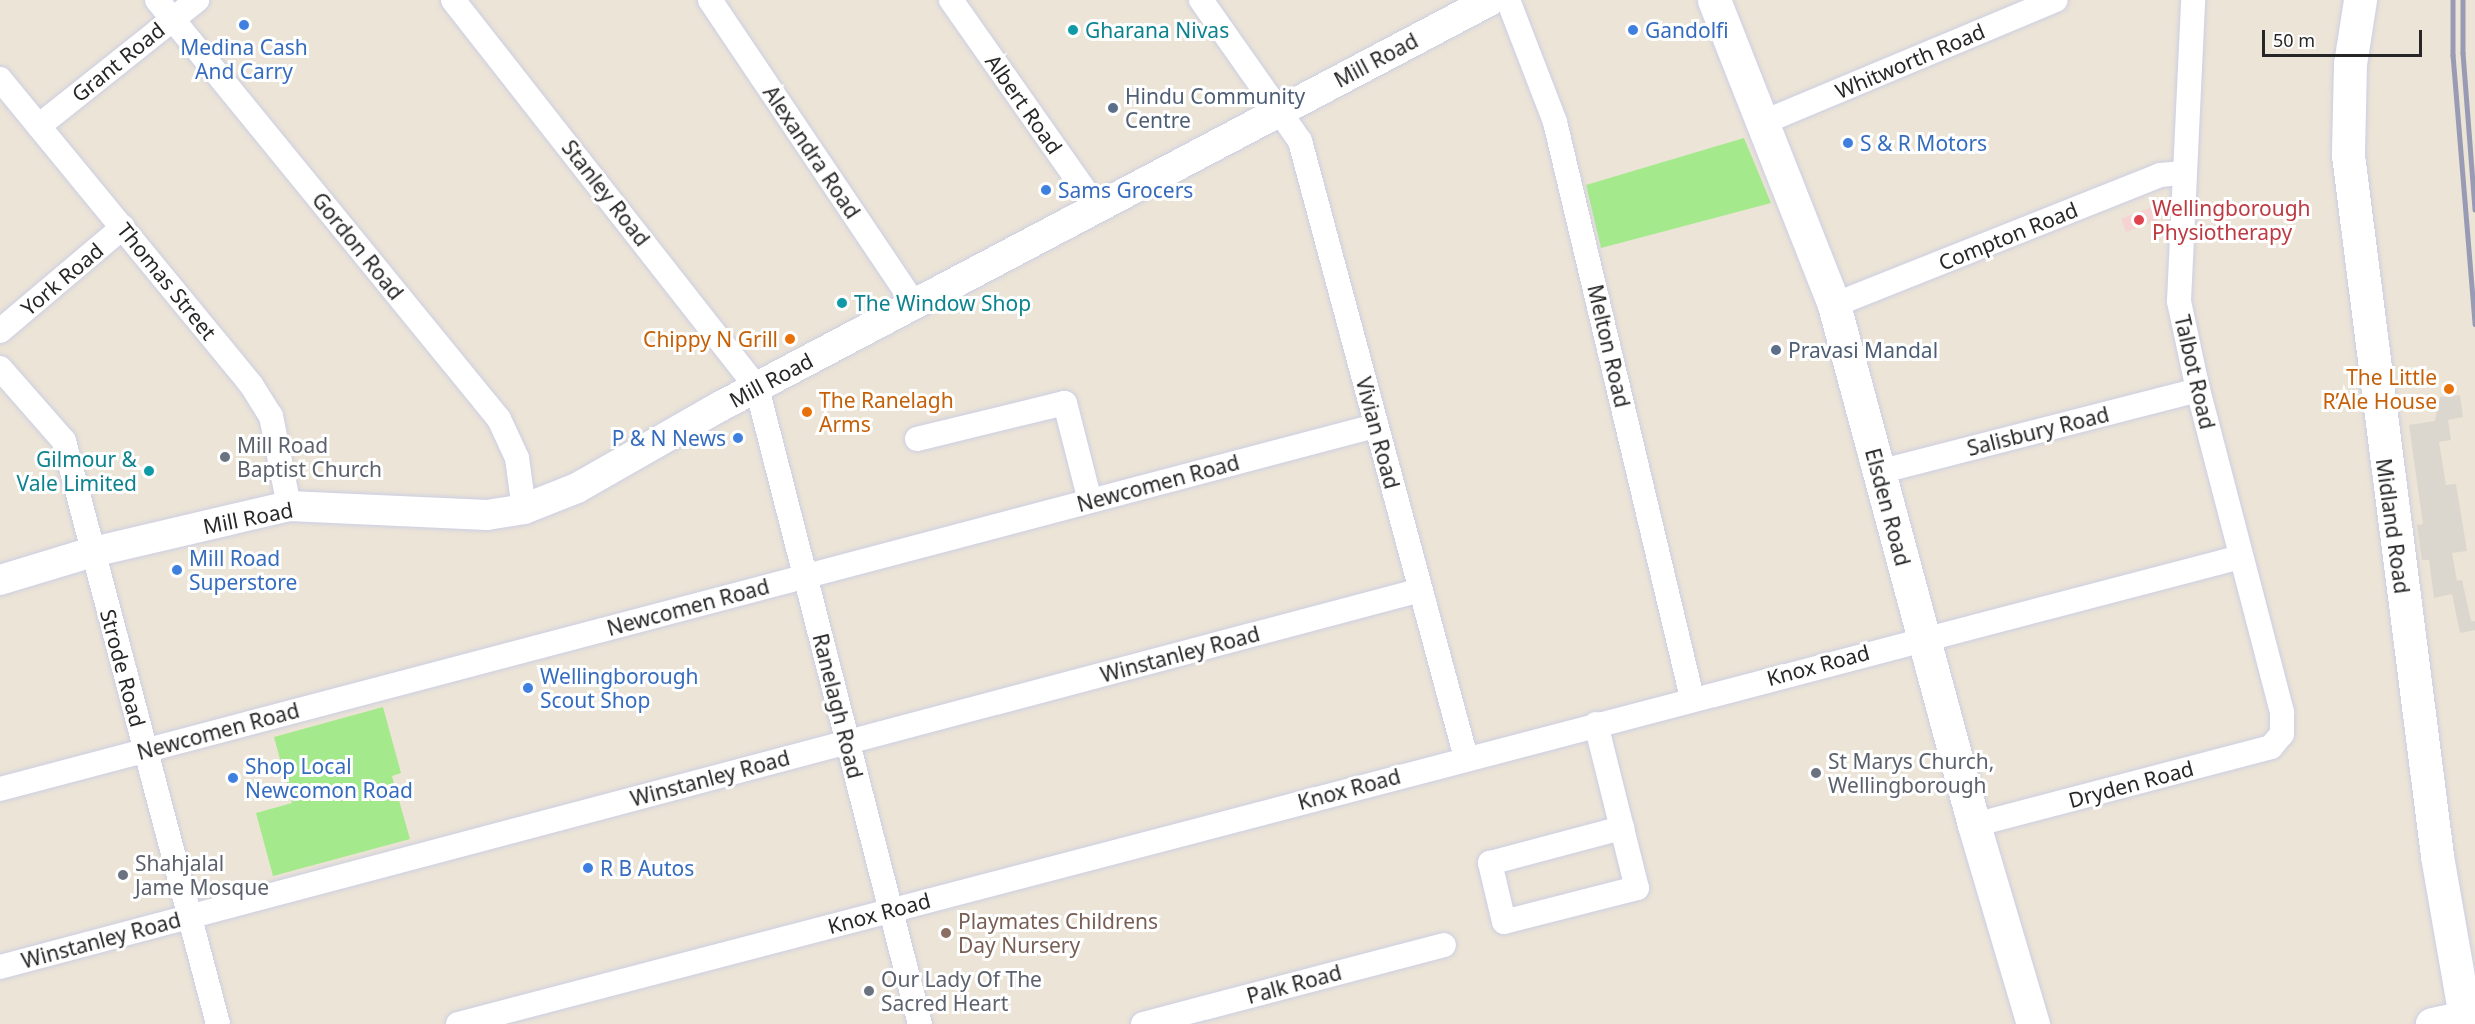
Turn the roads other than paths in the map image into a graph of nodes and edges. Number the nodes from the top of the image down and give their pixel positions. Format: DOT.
graph roads {
  1 [pos="157,0"];
  2 [pos="197,0"];
  3 [pos="453,0"];
  4 [pos="710,0"];
  5 [pos="951,0"];
  6 [pos="1202,0"];
  7 [pos="1491,0"];
  8 [pos="1508,0"];
  9 [pos="1714,0"];
  10 [pos="2055,0"];
  11 [pos="2193,0"];
  12 [pos="2360,0"];
  13 [pos="172,19"];
  14 [pos="0,79"];
  15 [pos="1282,111"];
  16 [pos="1764,122"];
  17 [pos="40,125"];
  18 [pos="2184,173"];
  19 [pos="1097,208"];
  20 [pos="123,227"];
  21 [pos="914,304"];
  22 [pos="1834,305"];
  23 [pos="0,331"];
  24 [pos="0,368"];
  25 [pos="757,388"];
  26 [pos="2198,390"];
  27 [pos="1376,426"];
  28 [pos="916,439"];
  29 [pos="1879,471"];
  30 [pos="1090,501"];
  31 [pos="289,506"];
  32 [pos="524,509"];
  33 [pos="93,552"];
  34 [pos="2240,557"];
  35 [pos="805,576"];
  36 [pos="0,580"];
  37 [pos="1421,590"];
  38 [pos="1923,637"];
  39 [pos="1692,698"];
  40 [pos="1596,724"];
  41 [pos="2282,734"];
  42 [pos="848,741"];
  43 [pos="145,750"];
  44 [pos="1466,758"];
  45 [pos="0,789"];
  46 [pos="1974,825"];
  47 [pos="1622,828"];
  48 [pos="891,910"];
  49 [pos="189,915"];
  50 [pos="1444,945"];
  51 [pos="0,968"];
  52 [pos="218,1024"];
  53 [pos="458,1024"];
  54 [pos="920,1024"];
  55 [pos="1143,1024"];
  56 [pos="2033,1024"];
  57 [pos="2432,1024"];
  1 -- 13 [label="street, Gordon Road"];
  2 -- 13 [label="street, Grant Road"];
  3 -- 25 [label="street, Stanley Road"];
  4 -- 21 [label="street, Alexandra Road"];
  5 -- 19 [label="street, Albert Road"];
  6 -- 15 [label="street, Vivian Road"];
  7 -- 15 [label="street, Mill Road"];
  8 -- 39 [label="street, Melton Road"];
  9 -- 16 [label="main road, Elsden Road"];
  10 -- 16 [label="street, Whitworth Road"];
  11 -- 18 [label="street, Talbot Road"];
  12 -- 57 [label="main road, Midland Road"];
  13 -- 17 [label="street, Grant Road"];
  13 -- 32 [label="street, Gordon Road"];
  14 -- 17 [label="street, Thomas Street"];
  15 -- 19 [label="street, Mill Road"];
  15 -- 27 [label="street, Vivian Road"];
  16 -- 22 [label="main road, Elsden Road"];
  17 -- 20 [label="street, Thomas Street"];
  18 -- 22 [label="street, Compton Road"];
  18 -- 26 [label="street, Talbot Road"];
  19 -- 21 [label="street, Mill Road"];
  20 -- 23 [label="street, York Road"];
  20 -- 31 [label="street, Thomas Street"];
  21 -- 25 [label="street, Mill Road"];
  22 -- 29 [label="main road, Elsden Road"];
  24 -- 33 [label="street, Strode Road"];
  25 -- 32 [label="street, Mill Road"];
  25 -- 35 [label="street, Ranelagh Road"];
  26 -- 29 [label="street, Salisbury Road"];
  26 -- 34 [label="street, Talbot Road"];
  27 -- 30 [label="street, Newcomen Road"];
  27 -- 37 [label="street, Vivian Road"];
  28 -- 30 [label="street"];
  29 -- 38 [label="main road, Elsden Road"];
  30 -- 35 [label="street, Newcomen Road"];
  31 -- 32 [label="street, Mill Road"];
  31 -- 33 [label="street, Mill Road"];
  33 -- 36 [label="street, Mill Road"];
  33 -- 43 [label="street, Strode Road"];
  34 -- 38 [label="street, Knox Road"];
  34 -- 41 [label="street, Talbot Road"];
  35 -- 42 [label="street, Ranelagh Road"];
  35 -- 43 [label="street, Newcomen Road"];
  37 -- 42 [label="street, Winstanley Road"];
  37 -- 44 [label="street, Vivian Road"];
  38 -- 39 [label="street, Knox Road"];
  38 -- 46 [label="main road, Elsden Road"];
  39 -- 40 [label="street, Knox Road"];
  40 -- 44 [label="street, Knox Road"];
  40 -- 47 [label="street"];
  41 -- 46 [label="street, Dryden Road"];
  42 -- 48 [label="street, Ranelagh Road"];
  42 -- 49 [label="street, Winstanley Road"];
  43 -- 45 [label="street, Newcomen Road"];
  43 -- 49 [label="street, Strode Road"];
  44 -- 48 [label="street, Knox Road"];
  46 -- 56 [label="main road, Elsden Road"];
  47 -- 47 [label="street"];
  48 -- 53 [label="street, Knox Road"];
  48 -- 54 [label="street, Ranelagh Road"];
  49 -- 51 [label="street, Winstanley Road"];
  49 -- 52 [label="street, Strode Road"];
  50 -- 55 [label="street, Palk Road"];
}
